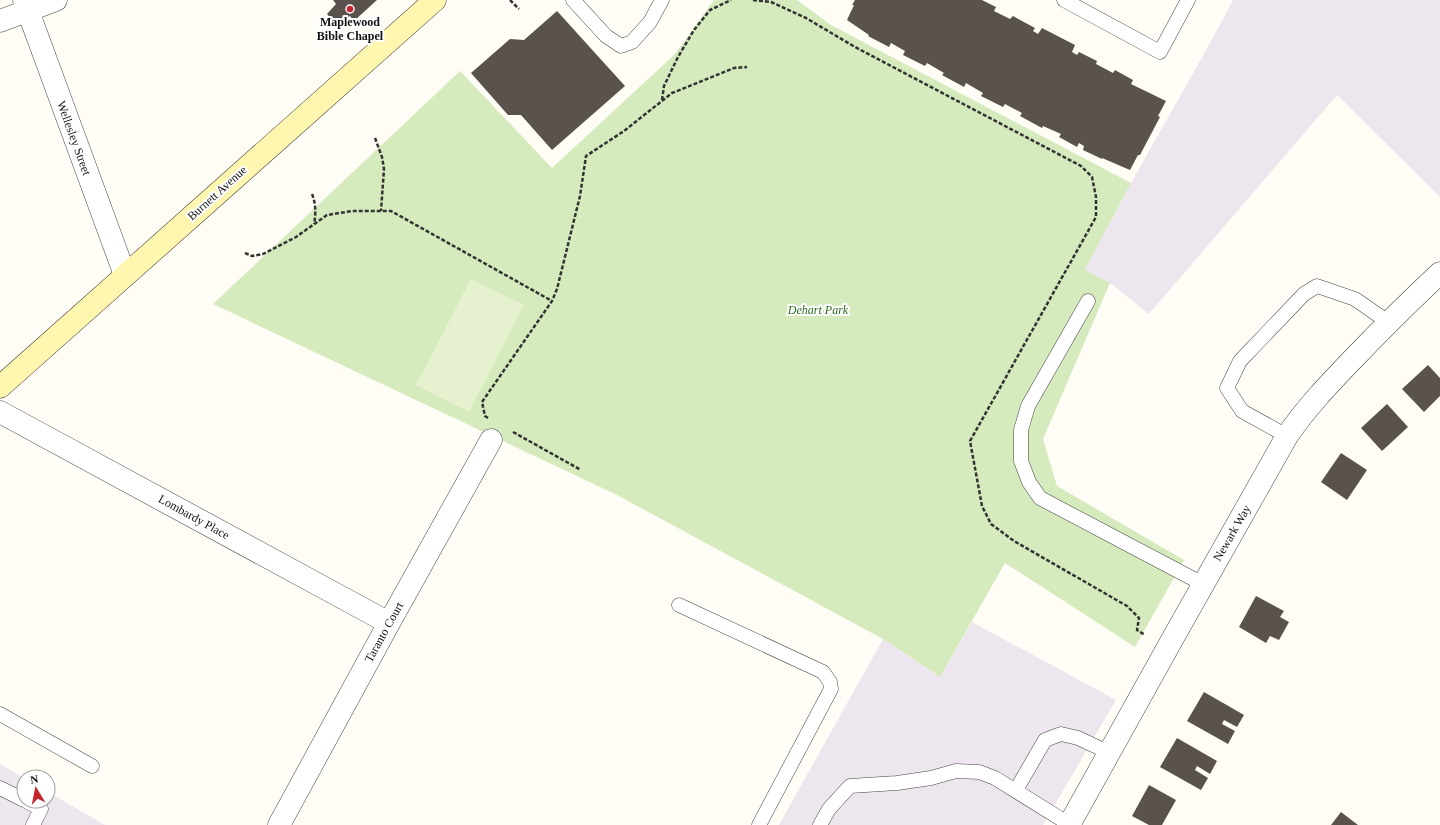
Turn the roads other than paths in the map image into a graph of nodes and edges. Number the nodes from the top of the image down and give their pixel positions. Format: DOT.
graph roads {
  1 [pos="56,0"];
  2 [pos="435,0"];
  3 [pos="573,0"];
  4 [pos="662,0"];
  5 [pos="1064,0"];
  6 [pos="1188,0"];
  7 [pos="25,5"];
  8 [pos="0,21"];
  9 [pos="1440,273"];
  10 [pos="125,276"];
  11 [pos="1088,301"];
  12 [pos="1388,322"];
  13 [pos="1,386"];
  14 [pos="0,412"];
  15 [pos="492,430"];
  16 [pos="1287,436"];
  17 [pos="1203,584"];
  18 [pos="679,605"];
  19 [pos="389,623"];
  20 [pos="0,714"];
  21 [pos="1110,753"];
  22 [pos="92,766"];
  23 [pos="0,788"];
  24 [pos="1016,790"];
  25 [pos="16,796"];
  26 [pos="41,809"];
  27 [pos="32,825"];
  28 [pos="279,825"];
  29 [pos="759,825"];
  30 [pos="820,825"];
  31 [pos="1069,825"];
  1 -- 7 [label="street"];
  2 -- 10 [label="street, Burnett Avenue"];
  3 -- 4 [label="lane"];
  5 -- 6 [label="lane"];
  7 -- 8 [label="street"];
  7 -- 10 [label="street, Wellesley Street"];
  9 -- 12 [label="street, Newark Way"];
  10 -- 13 [label="street, Burnett Avenue"];
  11 -- 17 [label="lane"];
  12 -- 16 [label="street, Newark Way"];
  12 -- 16 [label="lane"];
  14 -- 19 [label="street, Lombardy Place"];
  15 -- 19 [label="street, Taranto Court"];
  16 -- 17 [label="street, Newark Way"];
  17 -- 21 [label="street, Newark Way"];
  18 -- 29 [label="lane"];
  19 -- 28 [label="street, Taranto Court"];
  20 -- 22 [label="lane"];
  21 -- 24 [label="lane"];
  21 -- 31 [label="street, Newark Way"];
  23 -- 25 [label="lane"];
  24 -- 30 [label="lane"];
  24 -- 31 [label="lane"];
  26 -- 27 [label="lane"];
}
